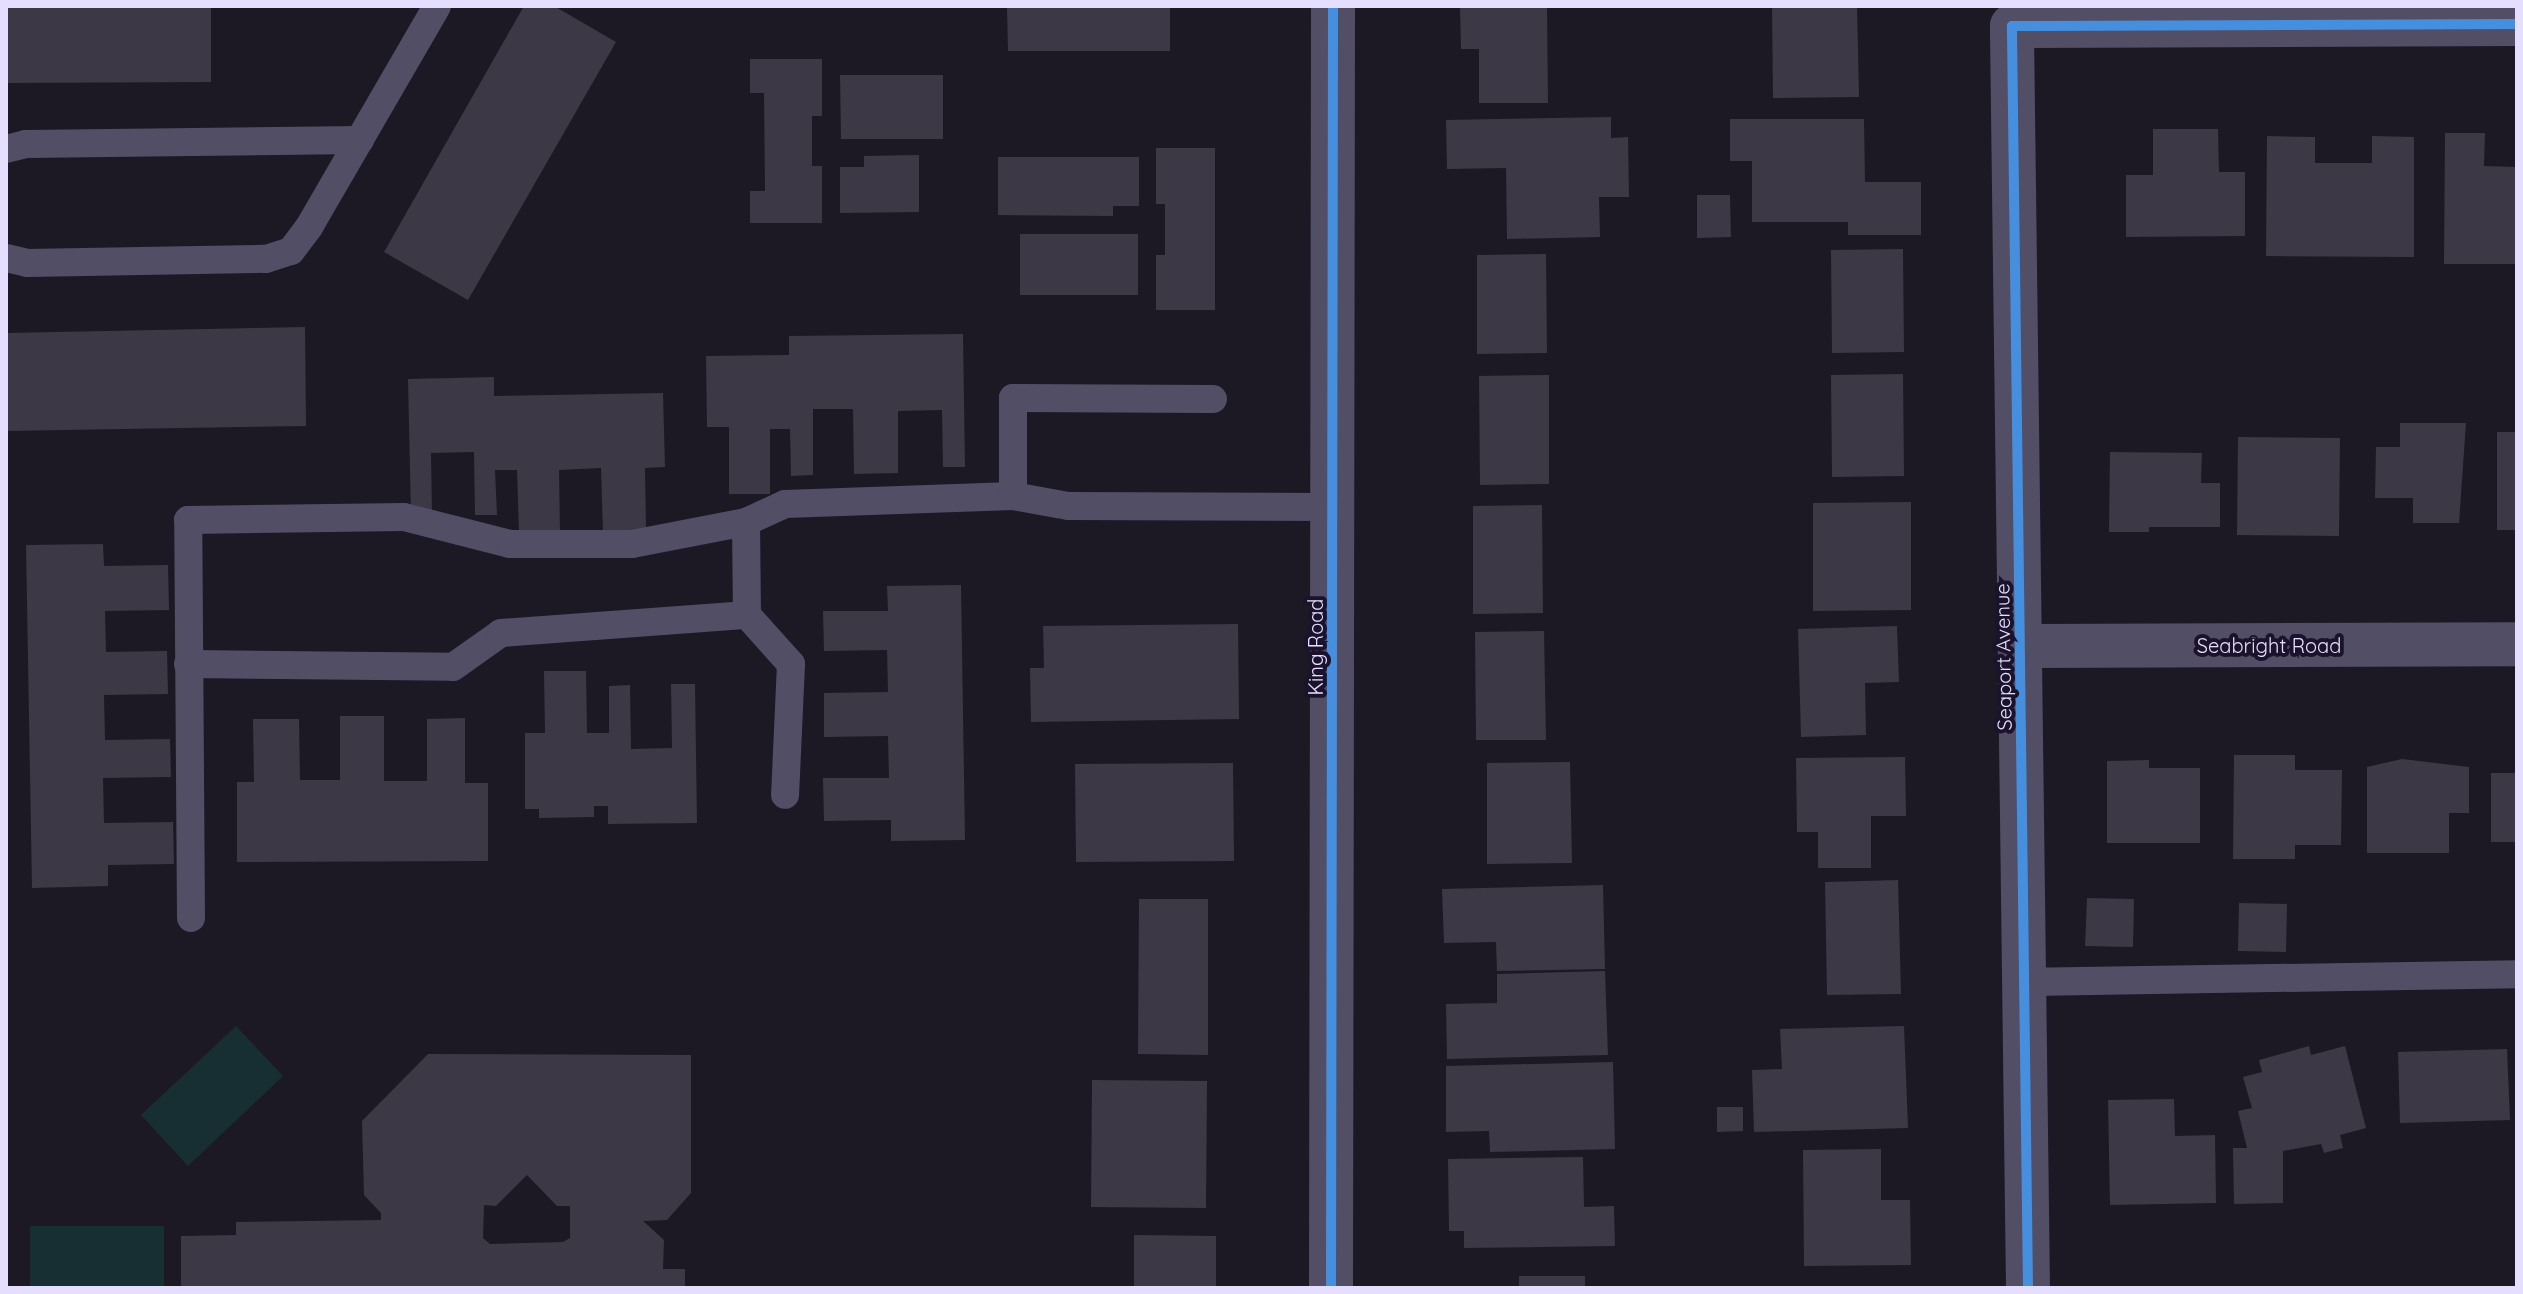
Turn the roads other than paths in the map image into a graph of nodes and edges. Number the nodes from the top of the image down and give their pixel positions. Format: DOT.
graph roads {
  1 [pos="437,6"];
  2 [pos="1333,6"];
  3 [pos="2517,24"];
  4 [pos="360,140"];
  5 [pos="6,149"];
  6 [pos="6,258"];
  7 [pos="1213,399"];
  8 [pos="1013,496"];
  9 [pos="1334,507"];
  10 [pos="746,522"];
  11 [pos="747,615"];
  12 [pos="2517,644"];
  13 [pos="2021,646"];
  14 [pos="188,664"];
  15 [pos="785,795"];
  16 [pos="191,918"];
  17 [pos="2517,974"];
  18 [pos="2024,982"];
  19 [pos="1331,1288"];
  20 [pos="2028,1288"];
  1 -- 4 [label="lane"];
  2 -- 9 [label="street, King Road"];
  3 -- 13 [label="street, Seaport Avenue"];
  4 -- 5 [label="lane"];
  4 -- 6 [label="lane"];
  7 -- 8 [label="lane"];
  8 -- 9 [label="lane"];
  8 -- 10 [label="lane"];
  9 -- 19 [label="street, King Road"];
  10 -- 11 [label="lane"];
  10 -- 14 [label="lane"];
  11 -- 14 [label="lane"];
  11 -- 15 [label="lane"];
  12 -- 13 [label="street, Seabright Road"];
  13 -- 18 [label="street, Seaport Avenue"];
  14 -- 16 [label="lane"];
  17 -- 18 [label="lane"];
  18 -- 20 [label="street, Seaport Avenue"];
}
